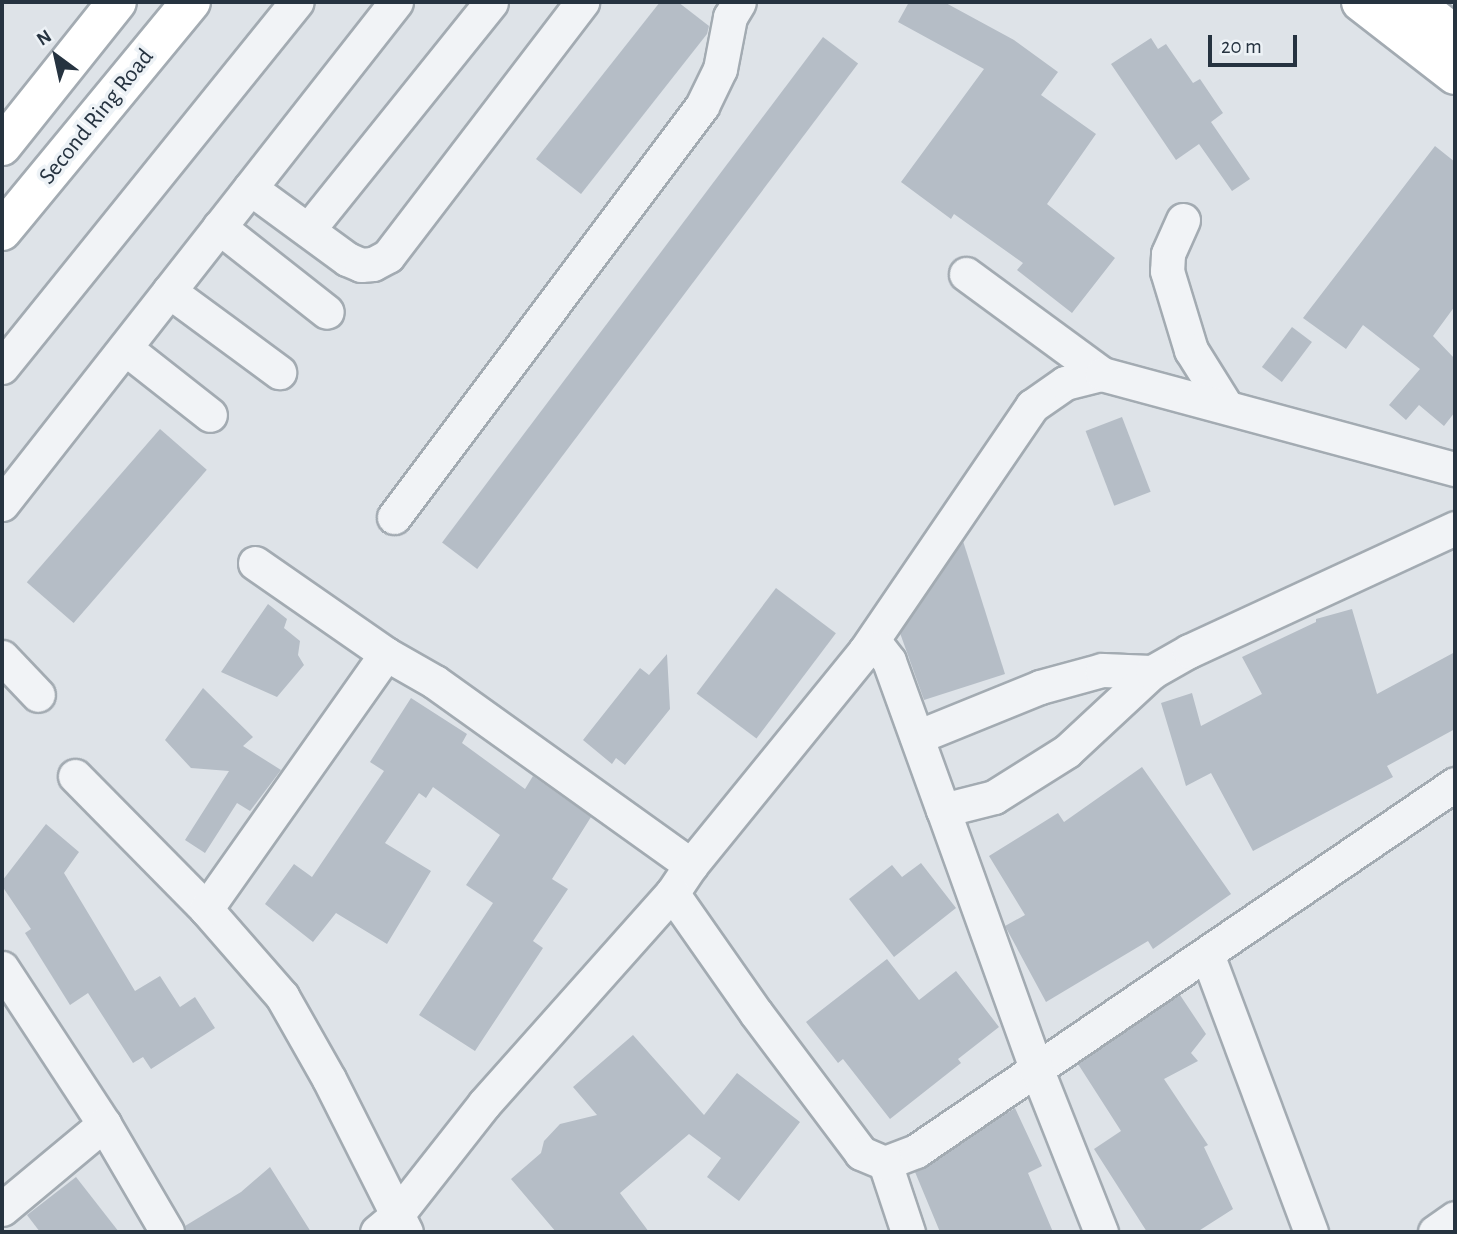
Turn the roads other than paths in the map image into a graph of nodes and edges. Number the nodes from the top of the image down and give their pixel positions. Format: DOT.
graph roads {
  1 [pos="117,2"];
  2 [pos="191,2"];
  3 [pos="296,2"];
  4 [pos="396,2"];
  5 [pos="491,2"];
  6 [pos="582,2"];
  7 [pos="739,2"];
  8 [pos="1361,2"];
  9 [pos="1413,2"];
  10 [pos="1455,35"];
  11 [pos="1455,75"];
  12 [pos="2,146"];
  13 [pos="250,188"];
  14 [pos="1184,220"];
  15 [pos="219,227"];
  16 [pos="308,230"];
  17 [pos="2,231"];
  18 [pos="966,274"];
  19 [pos="169,291"];
  20 [pos="327,312"];
  21 [pos="125,348"];
  22 [pos="2,367"];
  23 [pos="279,372"];
  24 [pos="1102,374"];
  25 [pos="1226,406"];
  26 [pos="210,415"];
  27 [pos="1455,469"];
  28 [pos="2,504"];
  29 [pos="394,517"];
  30 [pos="1455,528"];
  31 [pos="256,564"];
  32 [pos="864,651"];
  33 [pos="386,654"];
  34 [pos="2,657"];
  35 [pos="1152,672"];
  36 [pos="38,695"];
  37 [pos="917,737"];
  38 [pos="75,776"];
  39 [pos="1455,784"];
  40 [pos="943,810"];
  41 [pos="691,865"];
  42 [pos="672,893"];
  43 [pos="206,909"];
  44 [pos="1208,954"];
  45 [pos="2,968"];
  46 [pos="1036,1068"];
  47 [pos="104,1124"];
  48 [pos="886,1163"];
  49 [pos="2,1209"];
  50 [pos="1455,1218"];
  51 [pos="2,1222"];
  52 [pos="393,1227"];
  53 [pos="12,1232"];
  54 [pos="167,1232"];
  55 [pos="908,1232"];
  56 [pos="1101,1232"];
  57 [pos="1311,1232"];
  58 [pos="1435,1232"];
  1 -- 12 [label="main road"];
  2 -- 17 [label="main road, Second Ring Road"];
  3 -- 22 [label="street"];
  4 -- 13 [label="street"];
  5 -- 16 [label="street"];
  6 -- 16 [label="street"];
  7 -- 29 [label="street"];
  8 -- 11 [label="main road"];
  9 -- 10 [label="main road"];
  13 -- 15 [label="street"];
  13 -- 16 [label="street"];
  14 -- 25 [label="street"];
  15 -- 19 [label="street"];
  15 -- 20 [label="street"];
  18 -- 24 [label="street"];
  19 -- 21 [label="street"];
  19 -- 23 [label="street"];
  21 -- 26 [label="street"];
  21 -- 28 [label="street"];
  24 -- 25 [label="street"];
  24 -- 32 [label="street"];
  25 -- 27 [label="street"];
  30 -- 35 [label="street"];
  31 -- 33 [label="street"];
  32 -- 37 [label="street"];
  32 -- 41 [label="street"];
  33 -- 41 [label="street"];
  33 -- 43 [label="street"];
  34 -- 36 [label="street"];
  35 -- 37 [label="street"];
  35 -- 40 [label="street"];
  37 -- 40 [label="street"];
  38 -- 43 [label="street"];
  39 -- 44 [label="street"];
  40 -- 46 [label="street"];
  41 -- 42 [label="street"];
  42 -- 48 [label="street"];
  42 -- 52 [label="street"];
  43 -- 52 [label="street"];
  44 -- 46 [label="street"];
  44 -- 57 [label="street"];
  45 -- 47 [label="street"];
  46 -- 48 [label="street"];
  46 -- 56 [label="street"];
  47 -- 49 [label="street"];
  47 -- 54 [label="street"];
  48 -- 55 [label="street"];
  50 -- 58 [label="street"];
  51 -- 53 [label="street"];
}
